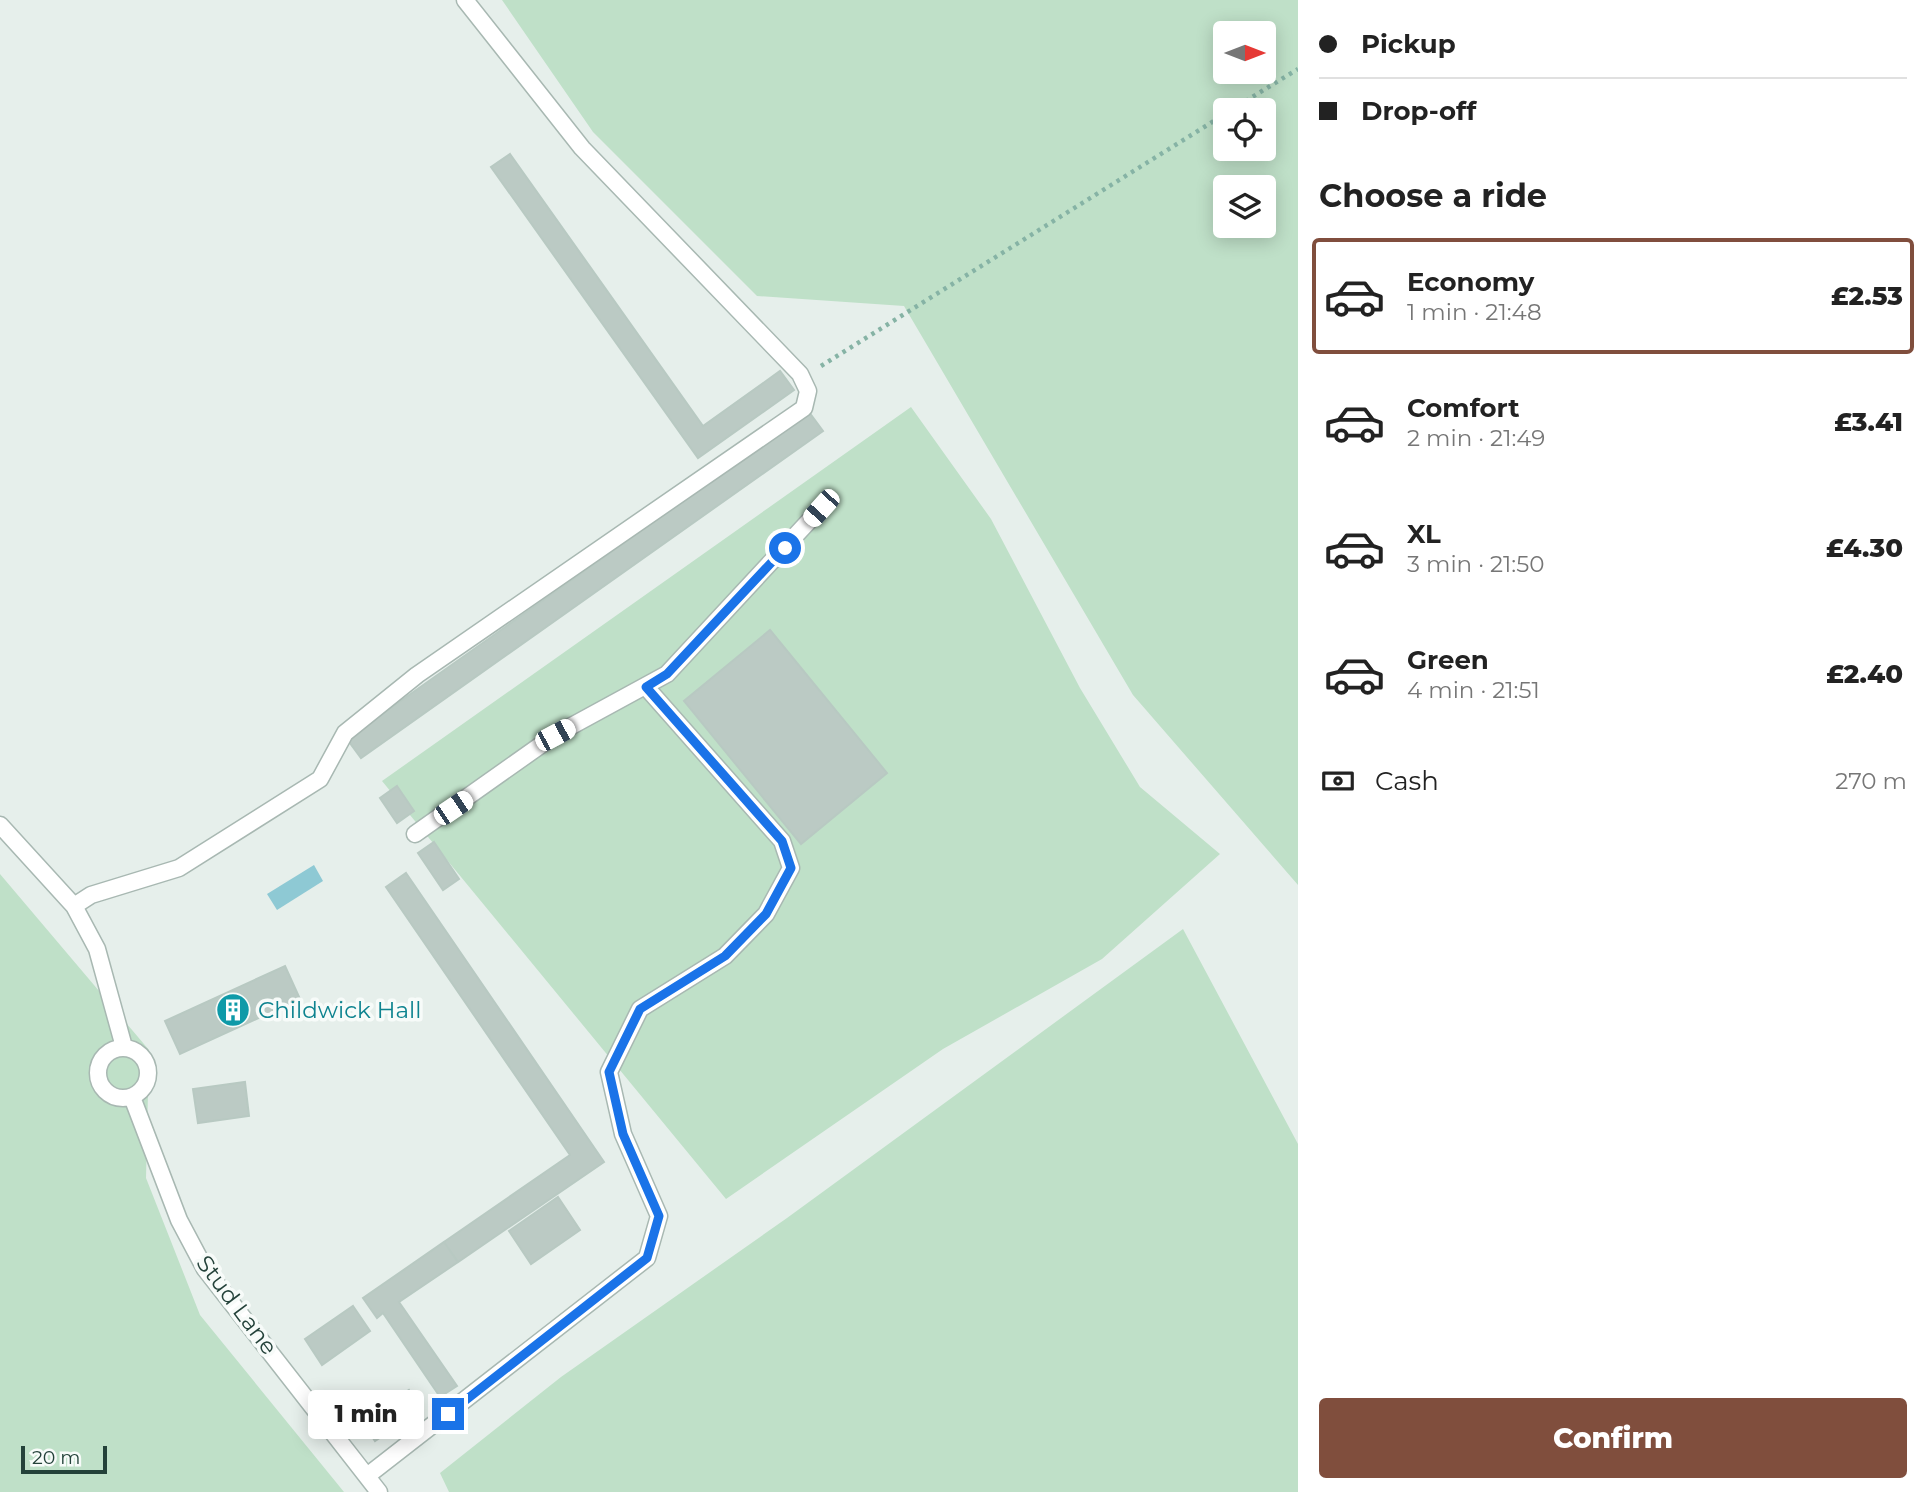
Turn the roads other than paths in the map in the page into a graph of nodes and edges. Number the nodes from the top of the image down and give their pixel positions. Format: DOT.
graph roads {
  1 [pos="465,0"];
  2 [pos="821,508"];
  3 [pos="646,687"];
  4 [pos="0,825"];
  5 [pos="415,834"];
  6 [pos="74,906"];
  7 [pos="124,1047"];
  8 [pos="132,1097"];
  9 [pos="367,1476"];
  10 [pos="379,1492"];
  1 -- 6 [label="lane"];
  2 -- 3 [label="lane"];
  3 -- 5 [label="lane"];
  3 -- 9 [label="lane"];
  4 -- 6 [label="lane"];
  6 -- 7 [label="lane"];
  7 -- 8 [label="lane"];
  7 -- 8 [label="lane"];
  8 -- 9 [label="lane, Stud Lane"];
  9 -- 10 [label="lane, Stud Lane"];
}
